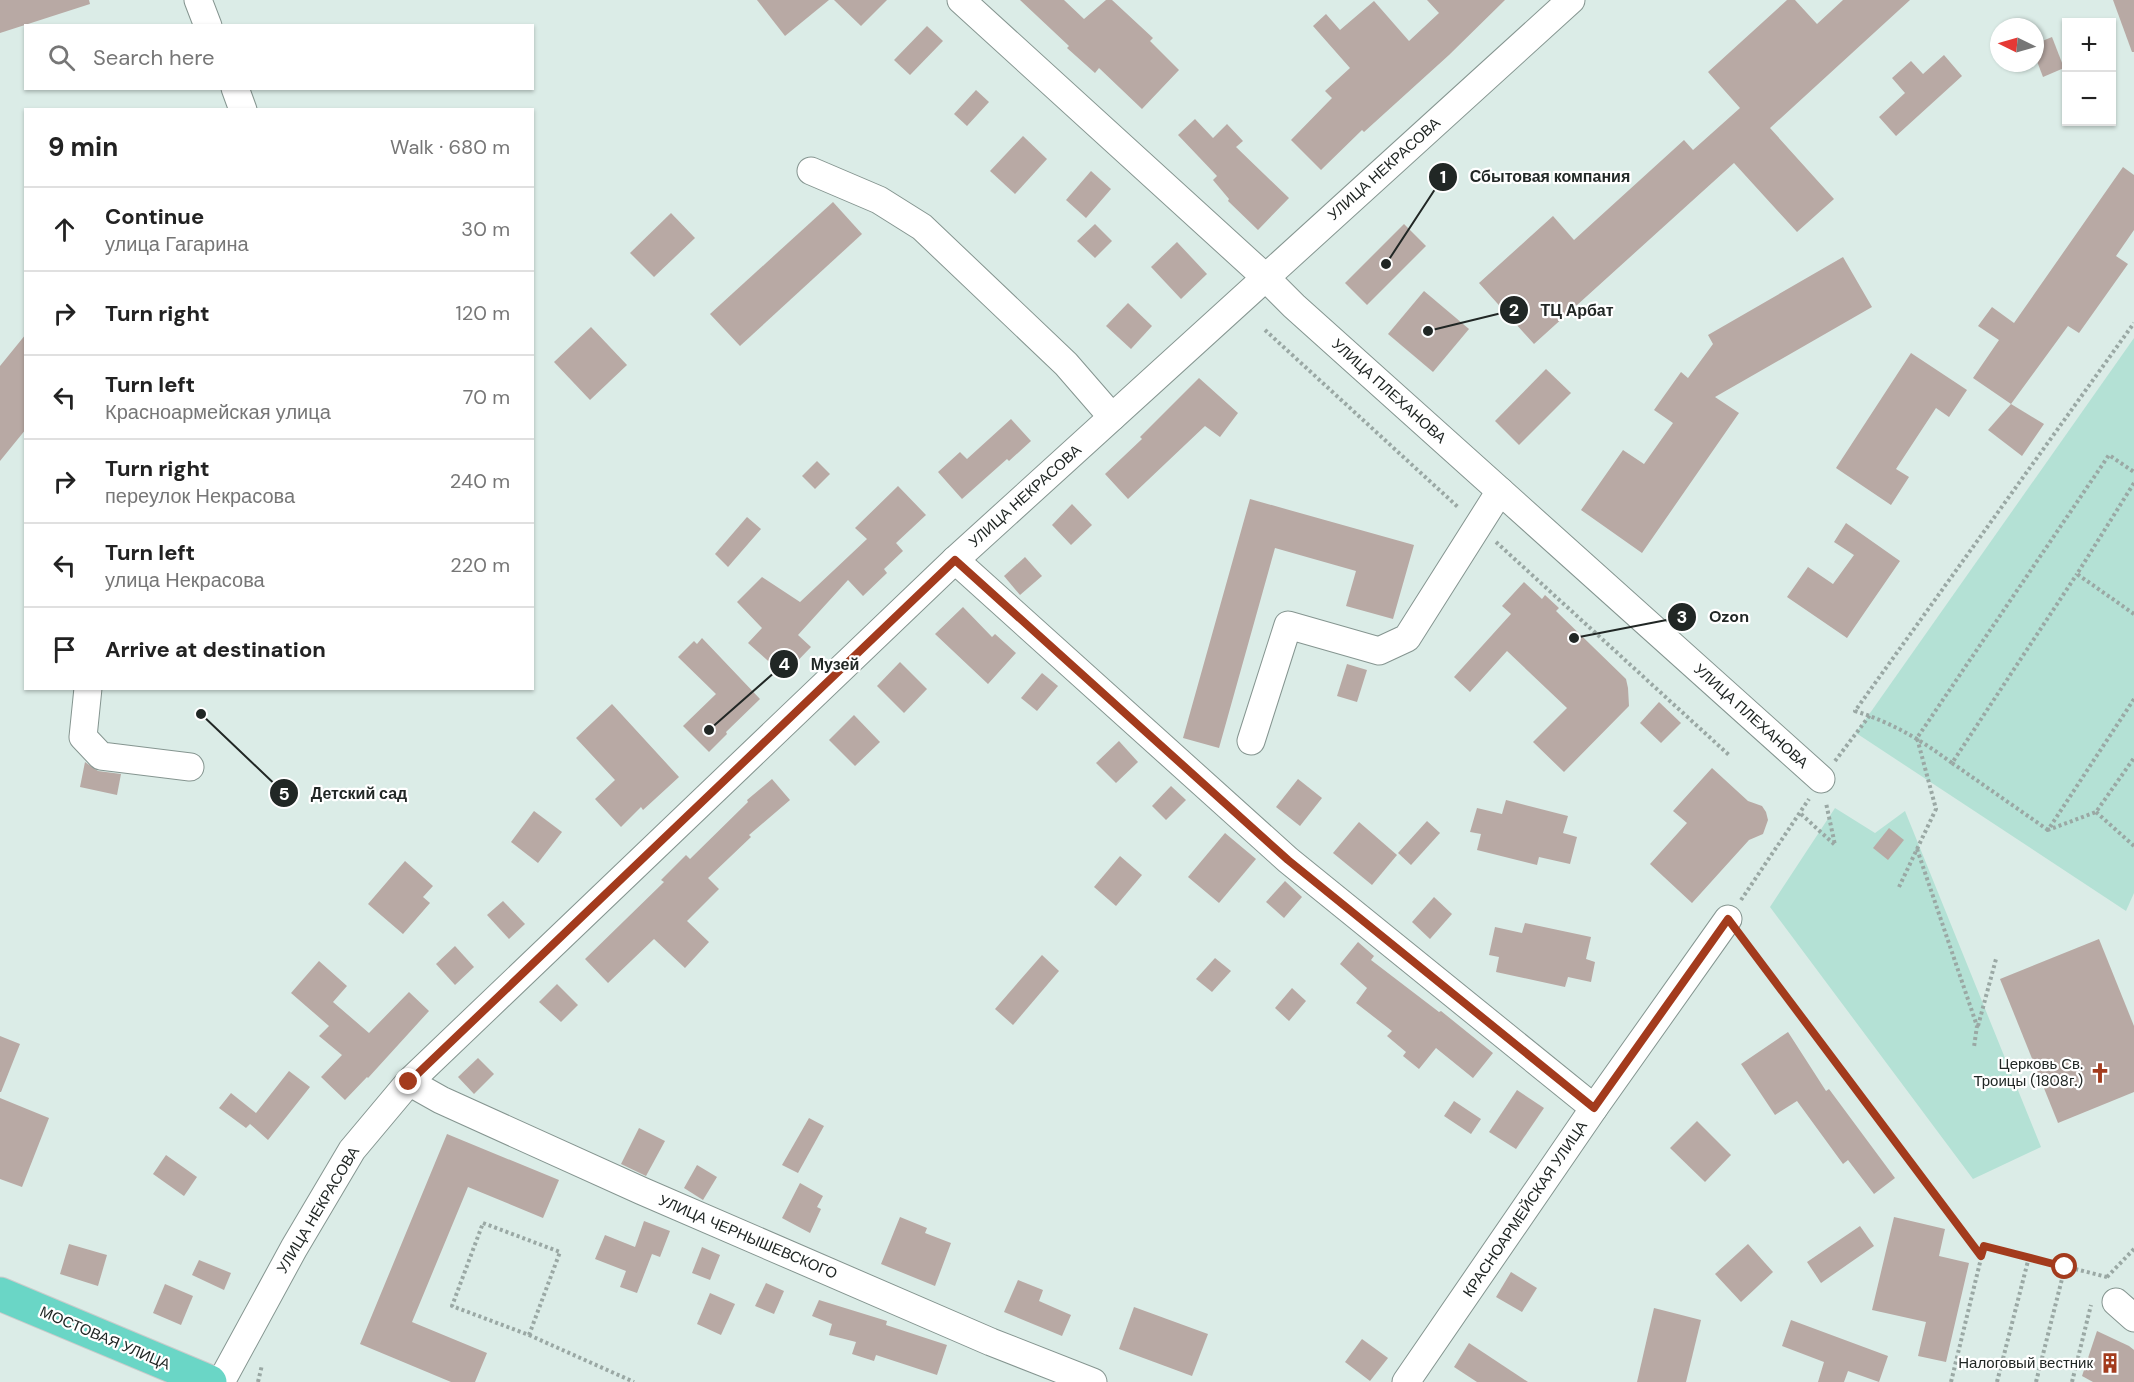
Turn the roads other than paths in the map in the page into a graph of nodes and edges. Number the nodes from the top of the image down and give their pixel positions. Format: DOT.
graph roads {
  1 [pos="198,0"];
  2 [pos="961,0"];
  3 [pos="1571,0"];
  4 [pos="207,24"];
  5 [pos="235,90"];
  6 [pos="242,108"];
  7 [pos="811,171"];
  8 [pos="1265,277"];
  9 [pos="1112,417"];
  10 [pos="1500,491"];
  11 [pos="955,560"];
  12 [pos="88,690"];
  13 [pos="1251,741"];
  14 [pos="190,767"];
  15 [pos="1821,779"];
  16 [pos="1728,919"];
  17 [pos="409,1082"];
  18 [pos="1594,1108"];
  19 [pos="0,1294"];
  20 [pos="210,1382"];
  21 [pos="221,1382"];
  22 [pos="1093,1382"];
  23 [pos="1406,1382"];
  1 -- 4 [label="street"];
  2 -- 8 [label="street, УЛИЦА ПЛЕХАНОВА"];
  3 -- 8 [label="street, УЛИЦА НЕКРАСОВА"];
  5 -- 6 [label="street"];
  7 -- 9 [label="street"];
  8 -- 9 [label="street, УЛИЦА НЕКРАСОВА"];
  8 -- 10 [label="street, УЛИЦА ПЛЕХАНОВА"];
  9 -- 11 [label="street, УЛИЦА НЕКРАСОВА"];
  10 -- 13 [label="street"];
  10 -- 15 [label="street, УЛИЦА ПЛЕХАНОВА"];
  11 -- 17 [label="street, УЛИЦА НЕКРАСОВА"];
  11 -- 18 [label="street"];
  12 -- 14 [label="street"];
  16 -- 18 [label="street, КРАСНОАРМЕЙСКАЯ УЛИЦА"];
  17 -- 21 [label="street, УЛИЦА НЕКРАСОВА"];
  17 -- 22 [label="street, УЛИЦА ЧЕРНЫШЕВСКОГО"];
  18 -- 23 [label="street, КРАСНОАРМЕЙСКАЯ УЛИЦА"];
  19 -- 20 [label="main road, МОСТОВАЯ УЛИЦА"];
}
